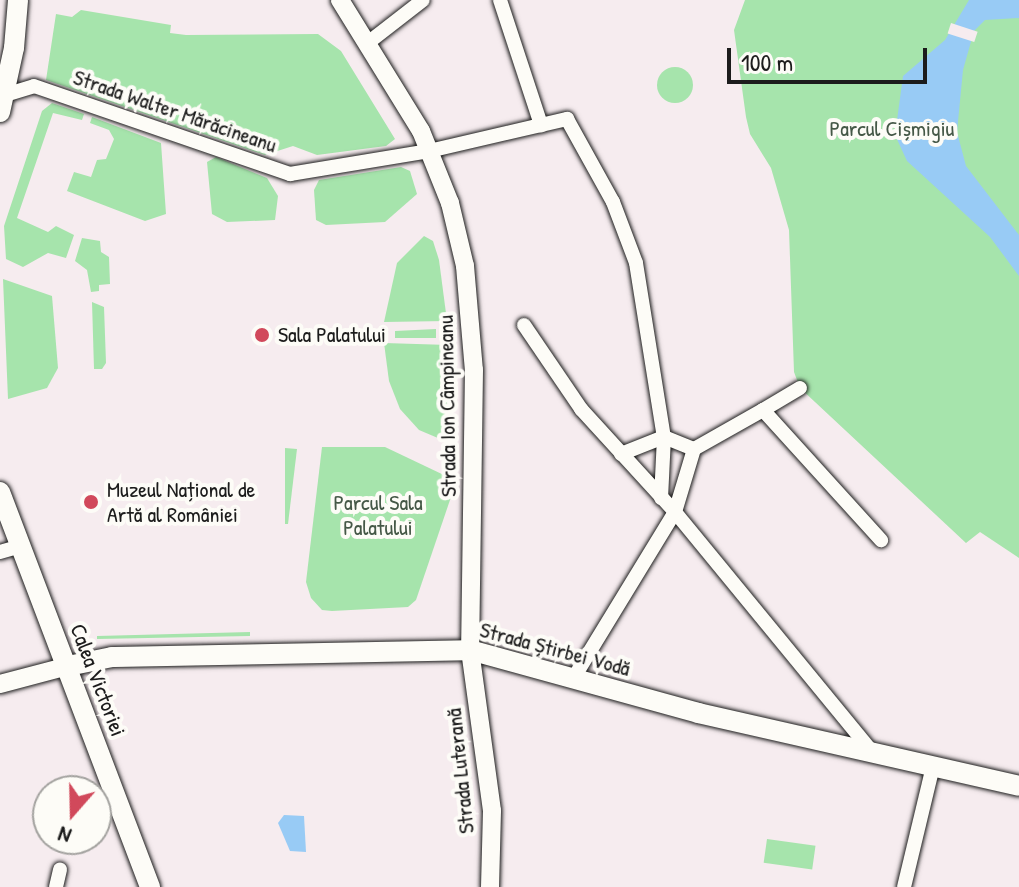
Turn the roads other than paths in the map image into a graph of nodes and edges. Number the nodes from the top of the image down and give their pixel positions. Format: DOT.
graph roads {
  1 [pos="18,0"];
  2 [pos="340,0"];
  3 [pos="423,0"];
  4 [pos="500,0"];
  5 [pos="369,42"];
  6 [pos="2,103"];
  7 [pos="541,125"];
  8 [pos="429,151"];
  9 [pos="524,325"];
  10 [pos="800,388"];
  11 [pos="763,410"];
  12 [pos="664,437"];
  13 [pos="694,449"];
  14 [pos="621,454"];
  15 [pos="0,492"];
  16 [pos="661,498"];
  17 [pos="675,512"];
  18 [pos="881,540"];
  19 [pos="9,550"];
  20 [pos="470,650"];
  21 [pos="68,666"];
  22 [pos="573,679"];
  23 [pos="0,684"];
  24 [pos="873,753"];
  25 [pos="933,766"];
  26 [pos="1019,786"];
  27 [pos="60,869"];
  28 [pos="56,887"];
  29 [pos="150,887"];
  30 [pos="490,887"];
  31 [pos="904,887"];
  1 -- 6 [label="main road"];
  2 -- 5 [label="street, Strada Ion Câmpineanu"];
  3 -- 5 [label="street"];
  4 -- 7 [label="street"];
  5 -- 8 [label="street, Strada Ion Câmpineanu"];
  6 -- 8 [label="street, Strada Walter Mărăcineanu"];
  7 -- 8 [label="street, Strada Walter Mărăcineanu"];
  7 -- 12 [label="street, Strada Walter Mărăcineanu"];
  8 -- 20 [label="street, Strada Ion Câmpineanu"];
  9 -- 14 [label="street"];
  10 -- 11 [label="street"];
  11 -- 13 [label="street"];
  11 -- 18 [label="street"];
  12 -- 13 [label="street"];
  12 -- 14 [label="street"];
  12 -- 16 [label="street"];
  13 -- 17 [label="street"];
  14 -- 16 [label="street"];
  15 -- 19 [label="main road, Calea Victoriei"];
  16 -- 17 [label="street"];
  17 -- 22 [label="street"];
  17 -- 24 [label="street"];
  19 -- 21 [label="main road, Calea Victoriei"];
  20 -- 21 [label="main road, Strada Știrbei Vodă"];
  20 -- 22 [label="main road, Strada Știrbei Vodă"];
  20 -- 30 [label="street, Strada Luterană"];
  21 -- 23 [label="street"];
  21 -- 29 [label="main road, Calea Victoriei"];
  22 -- 24 [label="main road, Strada Știrbei Vodă"];
  24 -- 25 [label="main road, Strada Știrbei Vodă"];
  25 -- 26 [label="main road, Strada Știrbei Vodă"];
  25 -- 31 [label="street"];
  27 -- 28 [label="street"];
}
